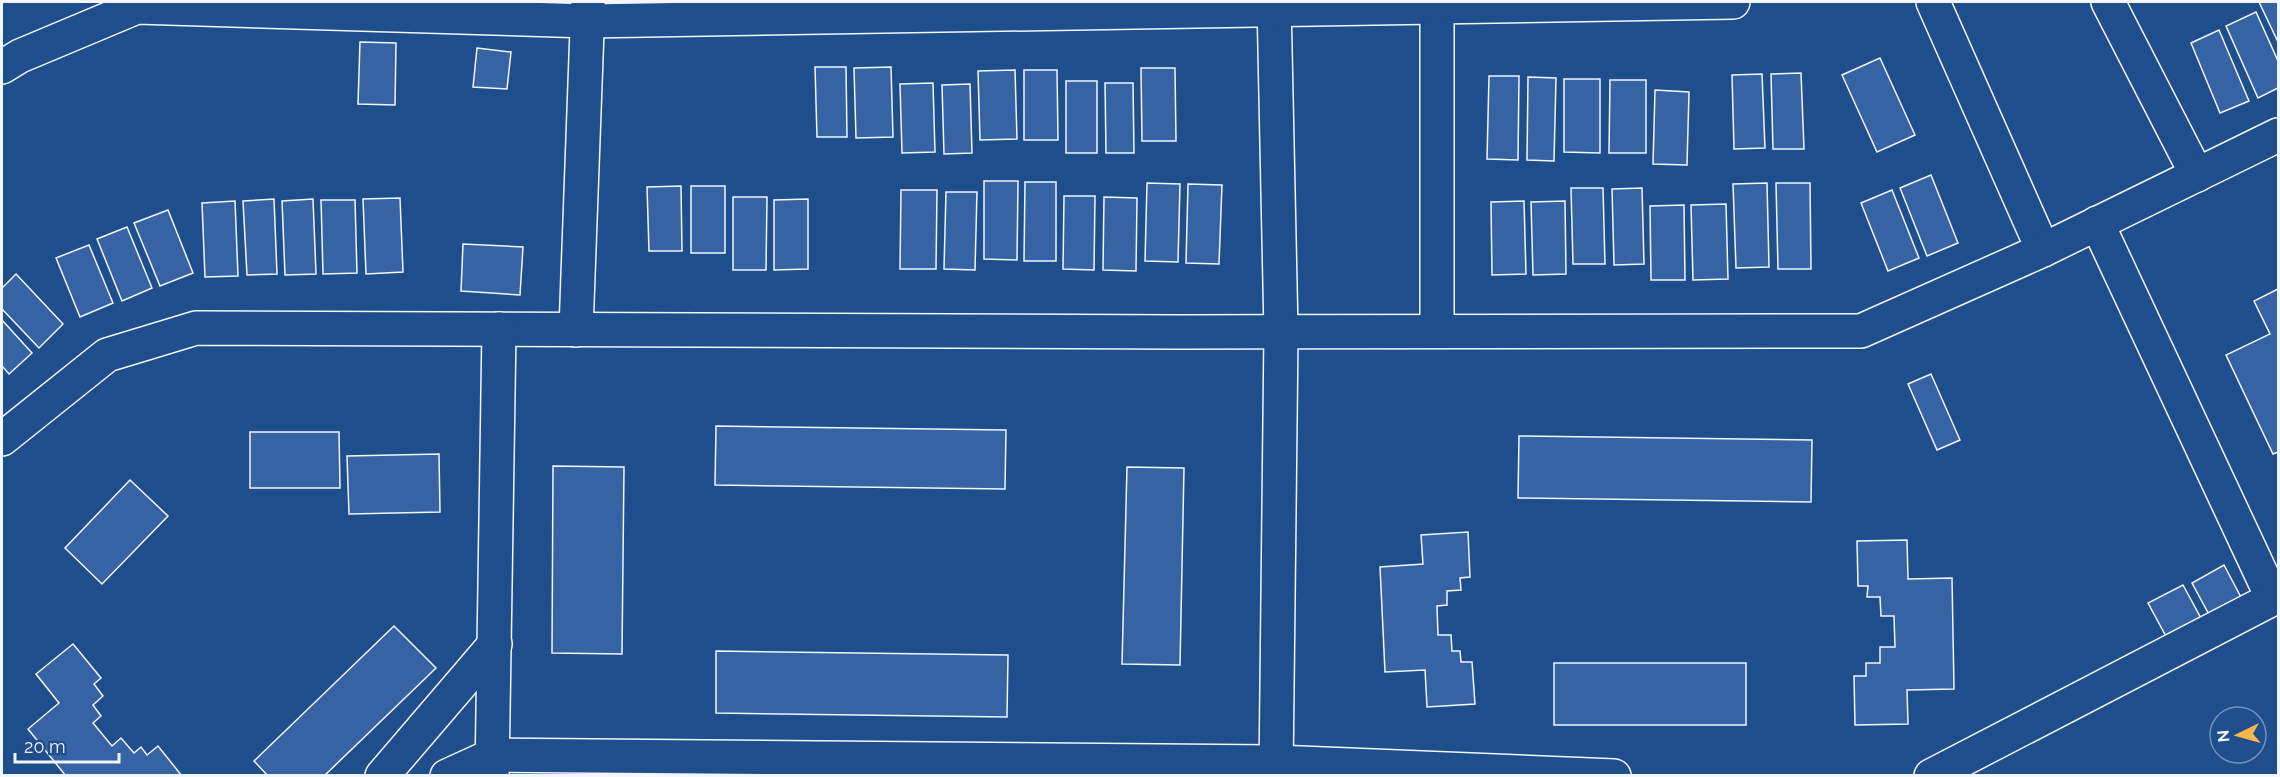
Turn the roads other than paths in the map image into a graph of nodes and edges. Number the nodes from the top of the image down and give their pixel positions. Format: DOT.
graph roads {
  1 [pos="1733,2"];
  2 [pos="1933,2"];
  3 [pos="2108,2"];
  4 [pos="1274,5"];
  5 [pos="1437,6"];
  6 [pos="588,11"];
  7 [pos="2,67"];
  8 [pos="2278,135"];
  9 [pos="2197,175"];
  10 [pos="2097,223"];
  11 [pos="2043,249"];
  12 [pos="499,329"];
  13 [pos="576,330"];
  14 [pos="1281,332"];
  15 [pos="1437,332"];
  16 [pos="2,440"];
  17 [pos="2276,598"];
  18 [pos="495,644"];
  19 [pos="493,765"];
  20 [pos="1276,769"];
  21 [pos="382,776"];
  22 [pos="447,776"];
  23 [pos="1614,776"];
  24 [pos="1931,776"];
  1 -- 5 [label="street"];
  2 -- 11 [label="street"];
  3 -- 9 [label="street"];
  4 -- 5 [label="street"];
  4 -- 6 [label="street"];
  4 -- 14 [label="street"];
  5 -- 15 [label="street"];
  6 -- 7 [label="street"];
  6 -- 13 [label="street"];
  8 -- 9 [label="street"];
  9 -- 10 [label="street"];
  10 -- 11 [label="street"];
  10 -- 17 [label="street"];
  11 -- 15 [label="street"];
  12 -- 13 [label="street"];
  12 -- 16 [label="street"];
  12 -- 18 [label="street"];
  13 -- 14 [label="street"];
  14 -- 15 [label="street"];
  14 -- 20 [label="street"];
  17 -- 24 [label="street"];
  18 -- 19 [label="street"];
  18 -- 21 [label="street"];
  19 -- 20 [label="street"];
  19 -- 22 [label="street"];
  20 -- 23 [label="street"];
}
